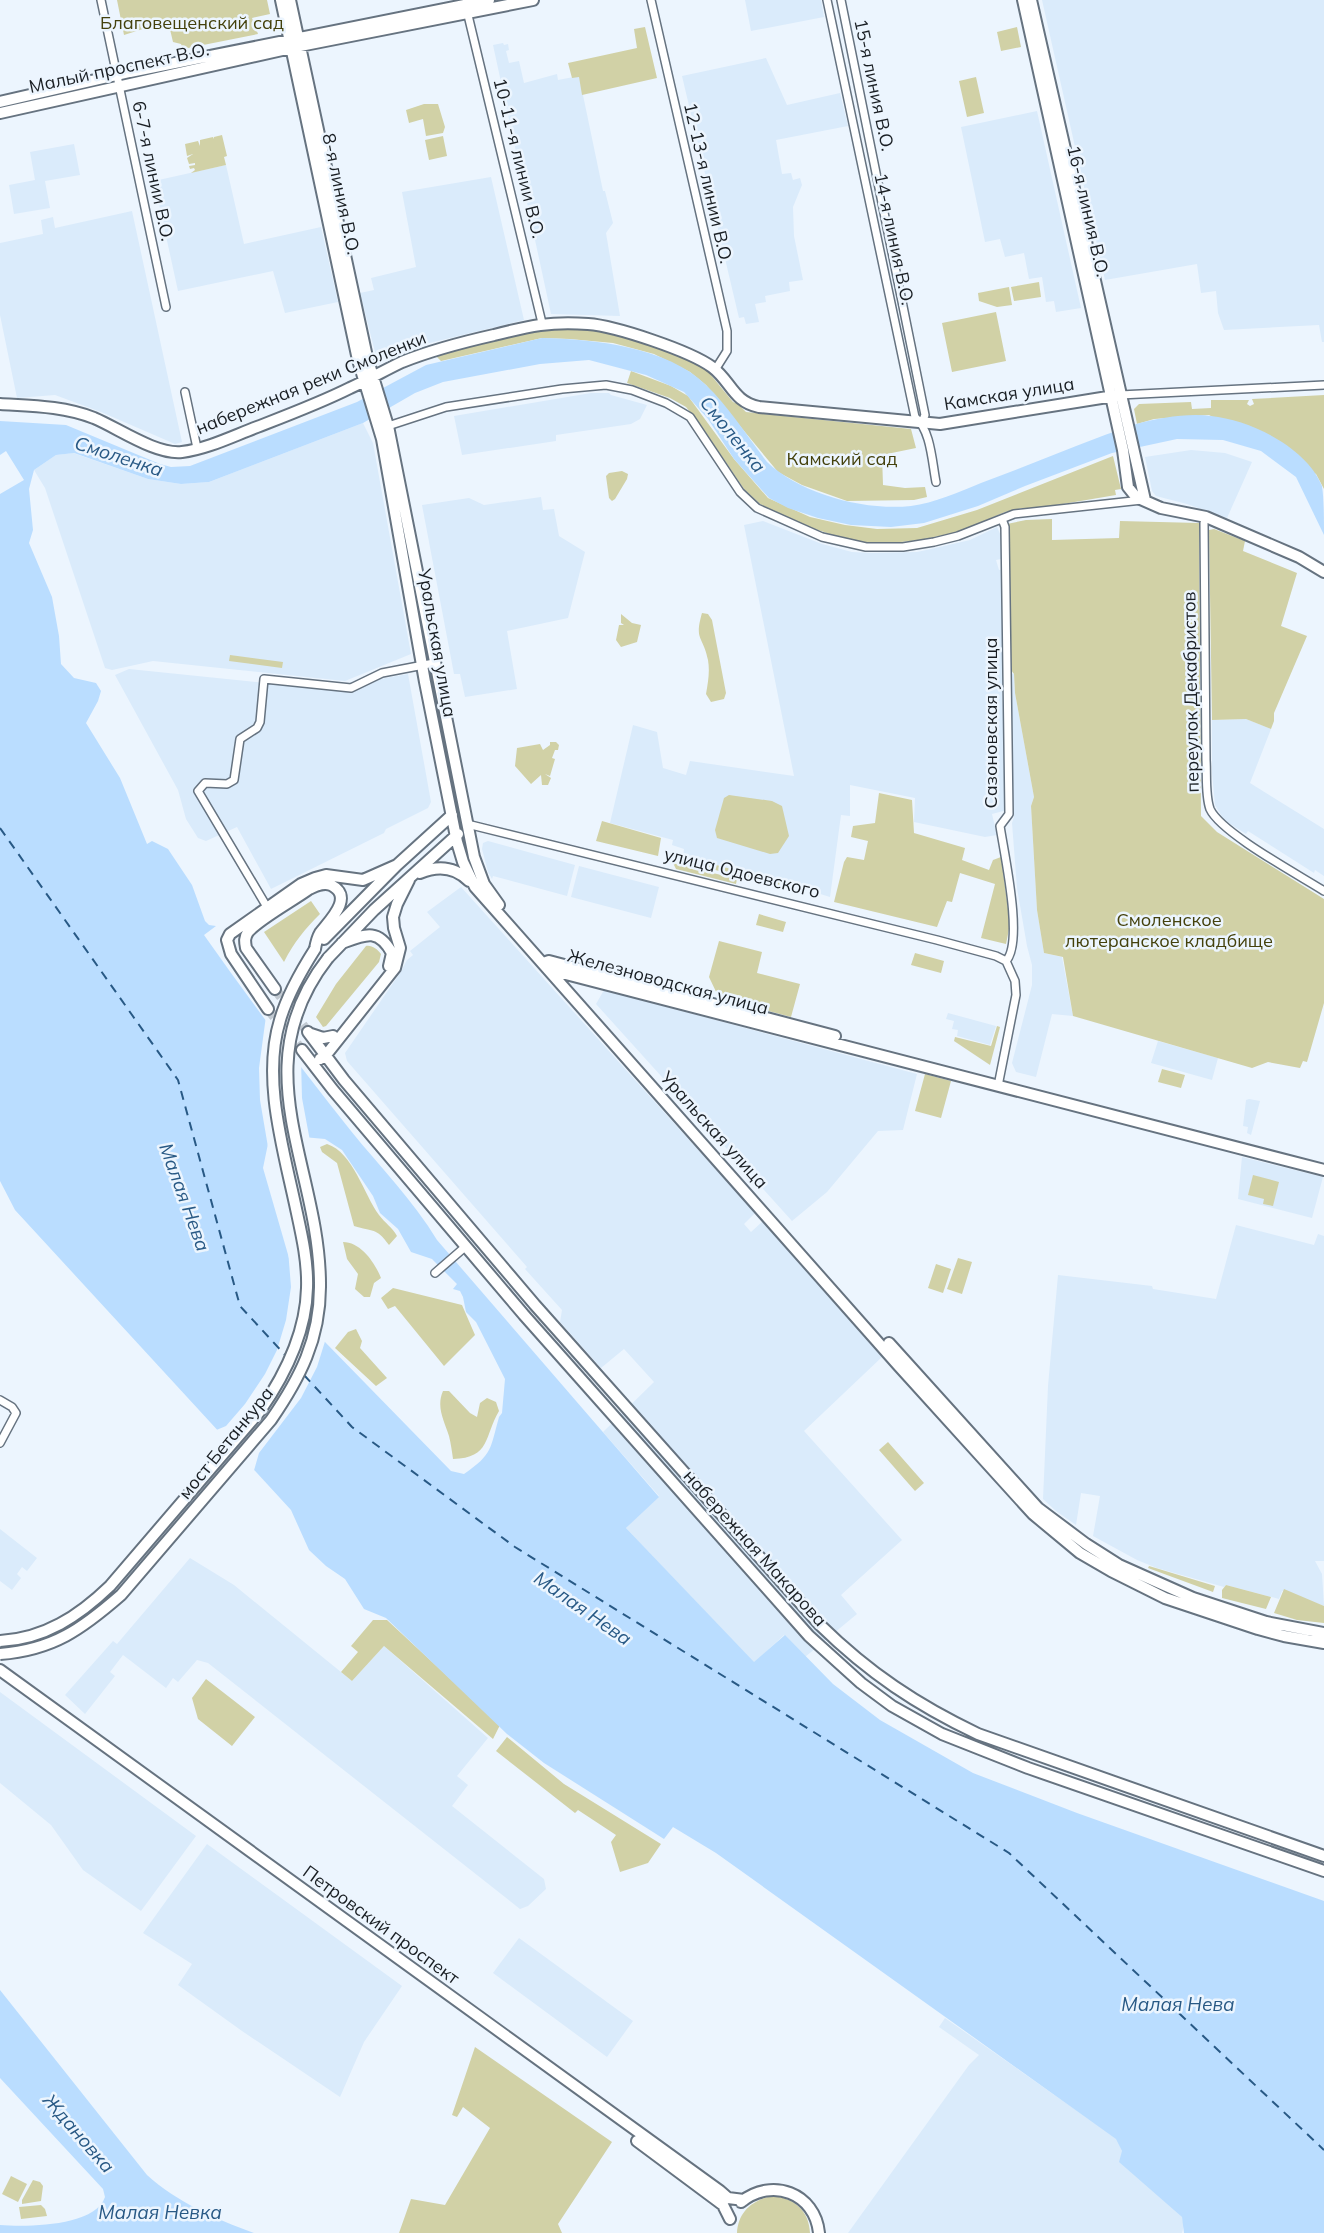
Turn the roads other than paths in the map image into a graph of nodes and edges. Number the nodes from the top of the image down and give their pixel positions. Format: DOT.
graph roads {
  1 [pos="101,0"];
  2 [pos="281,0"];
  3 [pos="290,0"];
  4 [pos="489,0"];
  5 [pos="533,0"];
  6 [pos="651,0"];
  7 [pos="827,0"];
  8 [pos="841,0"];
  9 [pos="1023,0"];
  10 [pos="1031,0"];
  11 [pos="466,6"];
  12 [pos="295,43"];
  13 [pos="117,81"];
  14 [pos="0,102"];
  15 [pos="0,113"];
  16 [pos="868,132"];
  17 [pos="856,134"];
  18 [pos="898,278"];
  19 [pos="887,280"];
  20 [pos="166,307"];
  21 [pos="542,323"];
  22 [pos="715,370"];
  23 [pos="369,379"];
  24 [pos="1324,385"];
  25 [pos="185,392"];
  26 [pos="1116,396"];
  27 [pos="0,404"];
  28 [pos="380,414"];
  29 [pos="922,422"];
  30 [pos="388,425"];
  31 [pos="197,448"];
  32 [pos="936,482"];
  33 [pos="1144,500"];
  34 [pos="1206,517"];
  35 [pos="1002,519"];
  36 [pos="1324,572"];
  37 [pos="428,664"];
  38 [pos="452,815"];
  39 [pos="467,824"];
  40 [pos="456,836"];
  41 [pos="397,865"];
  42 [pos="410,879"];
  43 [pos="475,887"];
  44 [pos="1324,891"];
  45 [pos="267,908"];
  46 [pos="342,943"];
  47 [pos="315,949"];
  48 [pos="1006,961"];
  49 [pos="546,962"];
  50 [pos="558,972"];
  51 [pos="582,978"];
  52 [pos="275,989"];
  53 [pos="575,991"];
  54 [pos="268,1009"];
  55 [pos="332,1036"];
  56 [pos="302,1050"];
  57 [pos="323,1052"];
  58 [pos="312,1064"];
  59 [pos="998,1082"];
  60 [pos="1324,1164"];
  61 [pos="1324,1170"];
  62 [pos="465,1247"];
  63 [pos="438,1271"];
  64 [pos="0,1400"];
  65 [pos="0,1443"];
  66 [pos="1324,1633"];
  67 [pos="0,1641"];
  68 [pos="1324,1643"];
  69 [pos="0,1654"];
  70 [pos="0,1670"];
  71 [pos="0,1678"];
  72 [pos="1324,1856"];
  73 [pos="1324,1871"];
  74 [pos="744,2200"];
  75 [pos="730,2219"];
  76 [pos="728,2231"];
  77 [pos="819,2233"];
  1 -- 13 [label="street, 6-7-я линии В.О."];
  2 -- 12 [label="main road, 8-я линия В.О."];
  3 -- 12 [label="main road"];
  4 -- 11 [label="main road, Малый проспект В.О."];
  5 -- 11 [label="main road, Малый проспект В.О."];
  6 -- 22 [label="street, 12-13-я линии В.О."];
  7 -- 17 [label="street, 14-я линия В.О."];
  8 -- 16 [label="street, 15-я линия В.О."];
  9 -- 26 [label="main road, 16-я линия В.О."];
  10 -- 26 [label="main road"];
  11 -- 12 [label="main road, Малый проспект В.О."];
  11 -- 21 [label="street, 10-11-я линии В.О."];
  12 -- 13 [label="main road, Малый проспект В.О."];
  12 -- 23 [label="main road, 8-я линия В.О."];
  13 -- 14 [label="main road, Малый проспект В.О."];
  13 -- 15 [label="main road, Малый проспект В.О."];
  13 -- 20 [label="street, 6-7-я линии В.О."];
  16 -- 17 [label="street"];
  16 -- 18 [label="street, 15-я линия В.О."];
  17 -- 19 [label="street, 14-я линия В.О."];
  18 -- 19 [label="street"];
  18 -- 29 [label="street, 15-я линия В.О."];
  19 -- 29 [label="street, 14-я линия В.О."];
  21 -- 22 [label="main road, набережная реки Смоленки"];
  21 -- 23 [label="main road, набережная реки Смоленки"];
  22 -- 29 [label="main road, Камская улица"];
  23 -- 28 [label="main road, 8-я линия В.О."];
  23 -- 31 [label="main road, набережная реки Смоленки"];
  24 -- 26 [label="street, Камская улица"];
  25 -- 31 [label="street"];
  26 -- 29 [label="main road, Камская улица"];
  26 -- 33 [label="main road, 16-я линия В.О."];
  27 -- 31 [label="main road, набережная реки Смоленки"];
  28 -- 30 [label="main road, Уральская улица"];
  28 -- 37 [label="main road, Уральская улица"];
  29 -- 32 [label="street, 14-я линия В.О."];
  30 -- 35 [label="street"];
  30 -- 37 [label="main road, Уральская улица"];
  33 -- 34 [label="main road"];
  33 -- 35 [label="street"];
  34 -- 36 [label="main road"];
  34 -- 44 [label="street, переулок Декабристов"];
  35 -- 48 [label="street, Сазоновская улица"];
  37 -- 38 [label="main road, Уральская улица"];
  37 -- 39 [label="main road, Уральская улица"];
  37 -- 45 [label="street"];
  38 -- 39 [label="main road, улица Одоевского"];
  38 -- 40 [label="main road, Уральская улица"];
  38 -- 41 [label="main road"];
  39 -- 40 [label="main road"];
  39 -- 48 [label="street, улица Одоевского"];
  39 -- 49 [label="main road, Уральская улица"];
  40 -- 42 [label="main road"];
  40 -- 43 [label="main road, Уральская улица"];
  41 -- 45 [label="main road"];
  41 -- 47 [label="main road"];
  42 -- 43 [label="main road"];
  42 -- 46 [label="main road"];
  42 -- 57 [label="main road"];
  43 -- 49 [label="main road, Уральская улица"];
  45 -- 54 [label="main road"];
  46 -- 55 [label="main road"];
  46 -- 69 [label="main road, мост Бетанкура, bridge"];
  47 -- 52 [label="main road"];
  47 -- 67 [label="main road, мост Бетанкура, bridge"];
  48 -- 59 [label="street"];
  49 -- 50 [label="main road, Железноводская улица"];
  49 -- 59 [label="main road, Железноводская улица"];
  49 -- 68 [label="main road, Уральская улица"];
  50 -- 51 [label="main road, Железноводская улица"];
  50 -- 53 [label="main road, Уральская улица"];
  51 -- 53 [label="main road"];
  51 -- 59 [label="main road, Железноводская улица"];
  53 -- 66 [label="main road, Уральская улица"];
  55 -- 57 [label="main road"];
  55 -- 57 [label="main road, набережная Макарова"];
  56 -- 58 [label="main road, набережная Макарова"];
  57 -- 58 [label="main road"];
  57 -- 72 [label="main road, набережная Макарова"];
  58 -- 62 [label="main road, набережная Макарова"];
  59 -- 60 [label="main road, Железноводская улица"];
  59 -- 61 [label="main road, Железноводская улица"];
  62 -- 63 [label="street"];
  62 -- 73 [label="main road, набережная Макарова"];
  64 -- 65 [label="street"];
  70 -- 74 [label="main road, Петровский проспект"];
  71 -- 75 [label="main road, Петровский проспект"];
  74 -- 75 [label="main road"];
  74 -- 77 [label="main road"];
  75 -- 76 [label="main road"];
}
